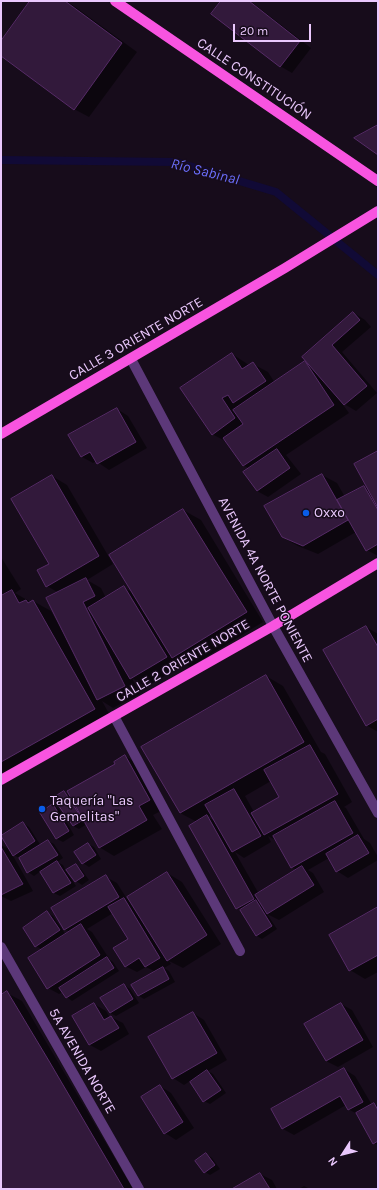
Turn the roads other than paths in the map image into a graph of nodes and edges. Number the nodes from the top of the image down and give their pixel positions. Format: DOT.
graph roads {
  1 [pos="115,1"];
  2 [pos="378,181"];
  3 [pos="378,211"];
  4 [pos="131,359"];
  5 [pos="1,434"];
  6 [pos="378,563"];
  7 [pos="273,626"];
  8 [pos="114,716"];
  9 [pos="1,780"];
  10 [pos="378,813"];
  11 [pos="1,947"];
  12 [pos="240,951"];
  13 [pos="139,1189"];
  1 -- 2 [label="main road, CALLE CONSTITUCIÓN"];
  3 -- 4 [label="main road, CALLE 3 ORIENTE NORTE"];
  4 -- 5 [label="main road, CALLE 3 ORIENTE NORTE"];
  4 -- 7 [label="street, AVENIDA 4A NORTE PONIENTE"];
  6 -- 7 [label="main road, CALLE 2 ORIENTE NORTE"];
  7 -- 8 [label="main road, CALLE 2 ORIENTE NORTE"];
  7 -- 10 [label="street, AVENIDA 4A NORTE PONIENTE"];
  8 -- 9 [label="main road, CALLE 2 ORIENTE NORTE"];
  8 -- 12 [label="street"];
  11 -- 13 [label="street, 5A AVENIDA NORTE"];
}
